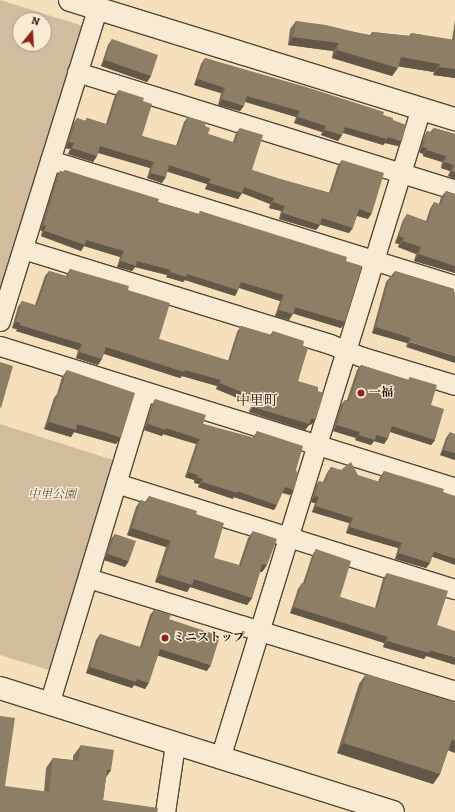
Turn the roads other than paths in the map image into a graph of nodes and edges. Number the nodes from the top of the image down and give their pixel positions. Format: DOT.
graph roads {
  1 [pos="70,0"];
  2 [pos="97,9"];
  3 [pos="77,72"];
  4 [pos="421,108"];
  5 [pos="455,119"];
  6 [pos="50,160"];
  7 [pos="401,173"];
  8 [pos="455,190"];
  9 [pos="23,249"];
  10 [pos="374,260"];
  11 [pos="455,285"];
  12 [pos="0,321"];
  13 [pos="0,346"];
  14 [pos="346,350"];
  15 [pos="455,385"];
  16 [pos="144,392"];
  17 [pos="318,445"];
  18 [pos="116,483"];
  19 [pos="455,488"];
  20 [pos="289,538"];
  21 [pos="88,578"];
  22 [pos="455,588"];
  23 [pos="259,631"];
  24 [pos="0,688"];
  25 [pos="455,691"];
  26 [pos="49,704"];
  27 [pos="175,744"];
  28 [pos="220,758"];
  29 [pos="165,812"];
  30 [pos="393,812"];
  1 -- 2 [label="street"];
  2 -- 3 [label="street"];
  2 -- 4 [label="street"];
  3 -- 6 [label="street"];
  3 -- 7 [label="street"];
  4 -- 5 [label="street"];
  4 -- 7 [label="street"];
  6 -- 9 [label="street"];
  6 -- 10 [label="street"];
  7 -- 8 [label="street"];
  7 -- 10 [label="street"];
  9 -- 12 [label="street"];
  9 -- 14 [label="street"];
  10 -- 11 [label="street"];
  10 -- 14 [label="street"];
  13 -- 16 [label="street"];
  14 -- 15 [label="street"];
  14 -- 17 [label="street"];
  16 -- 17 [label="street"];
  16 -- 18 [label="street"];
  17 -- 19 [label="street"];
  17 -- 20 [label="street"];
  18 -- 20 [label="street"];
  18 -- 21 [label="street"];
  20 -- 22 [label="street"];
  20 -- 23 [label="street"];
  21 -- 23 [label="street"];
  21 -- 26 [label="street"];
  23 -- 25 [label="street"];
  23 -- 28 [label="street"];
  24 -- 26 [label="street"];
  26 -- 27 [label="street"];
  27 -- 28 [label="street"];
  27 -- 29 [label="street"];
  28 -- 30 [label="street"];
}
